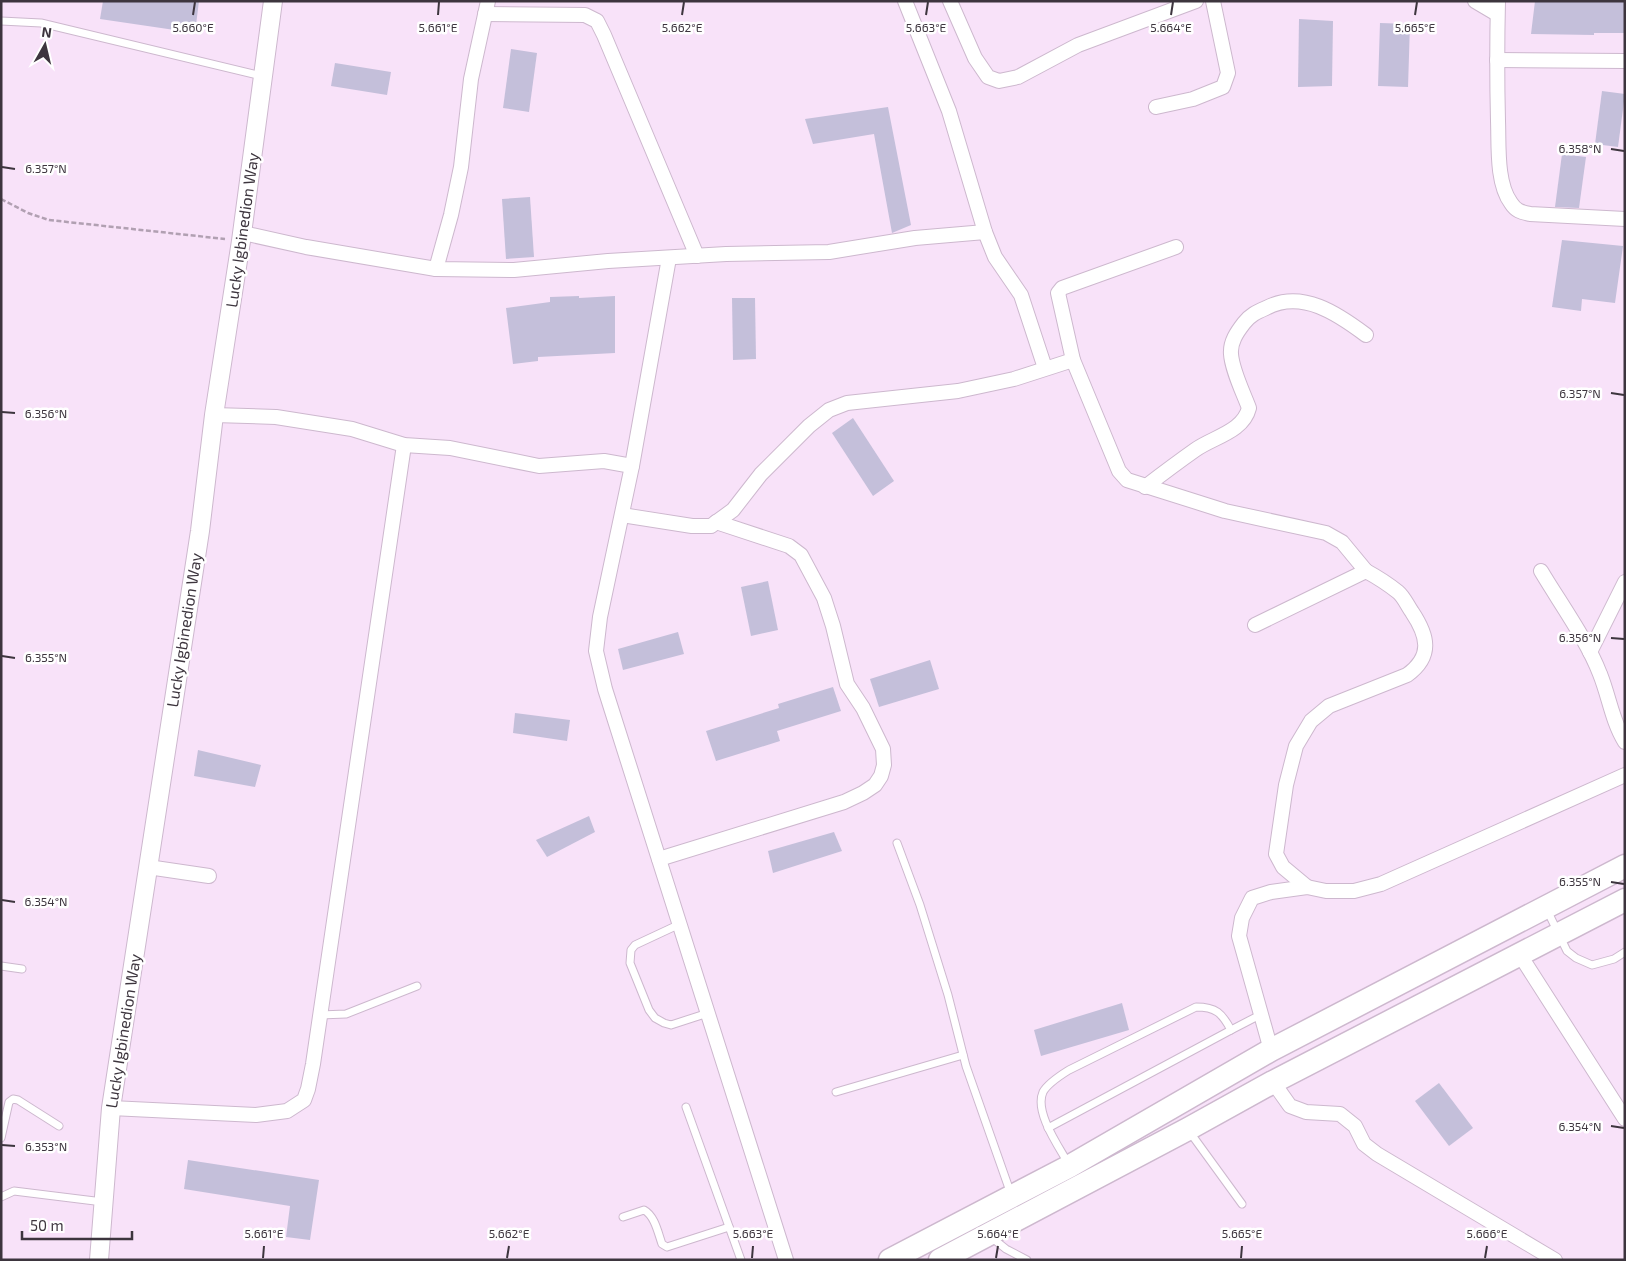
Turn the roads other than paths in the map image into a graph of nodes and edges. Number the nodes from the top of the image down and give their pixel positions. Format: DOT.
graph roads {
  1 [pos="273,1"];
  2 [pos="905,1"];
  3 [pos="950,1"];
  4 [pos="1196,1"];
  5 [pos="1212,1"];
  6 [pos="1475,1"];
  7 [pos="487,8"];
  8 [pos="1498,8"];
  9 [pos="1,21"];
  10 [pos="1496,60"];
  11 [pos="1625,61"];
  12 [pos="262,77"];
  13 [pos="1156,108"];
  14 [pos="1625,219"];
  15 [pos="985,232"];
  16 [pos="242,237"];
  17 [pos="1176,247"];
  18 [pos="697,256"];
  19 [pos="669,258"];
  20 [pos="436,269"];
  21 [pos="1366,335"];
  22 [pos="1073,360"];
  23 [pos="1044,368"];
  24 [pos="214,415"];
  25 [pos="404,444"];
  26 [pos="632,466"];
  27 [pos="1145,487"];
  28 [pos="622,515"];
  29 [pos="716,522"];
  30 [pos="1366,571"];
  31 [pos="1541,571"];
  32 [pos="1625,582"];
  33 [pos="1255,625"];
  34 [pos="1590,652"];
  35 [pos="1625,742"];
  36 [pos="1625,775"];
  37 [pos="897,843"];
  38 [pos="659,859"];
  39 [pos="1625,866"];
  40 [pos="148,867"];
  41 [pos="209,876"];
  42 [pos="1307,887"];
  43 [pos="1625,900"];
  44 [pos="1546,907"];
  45 [pos="680,924"];
  46 [pos="1558,935"];
  47 [pos="1625,952"];
  48 [pos="1520,955"];
  49 [pos="1,966"];
  50 [pos="22,969"];
  51 [pos="417,986"];
  52 [pos="708,1013"];
  53 [pos="320,1014"];
  54 [pos="1260,1016"];
  55 [pos="1231,1030"];
  56 [pos="1271,1050"];
  57 [pos="963,1056"];
  58 [pos="1272,1082"];
  59 [pos="836,1092"];
  60 [pos="686,1107"];
  61 [pos="111,1108"];
  62 [pos="1625,1119"];
  63 [pos="59,1126"];
  64 [pos="1048,1128"];
  65 [pos="1188,1129"];
  66 [pos="1,1138"];
  67 [pos="1070,1166"];
  68 [pos="2,1195"];
  69 [pos="1012,1197"];
  70 [pos="104,1202"];
  71 [pos="1242,1204"];
  72 [pos="623,1217"];
  73 [pos="730,1227"];
  74 [pos="989,1235"];
  75 [pos="99,1260"];
  76 [pos="741,1260"];
  77 [pos="786,1260"];
  78 [pos="890,1260"];
  79 [pos="940,1260"];
  80 [pos="1027,1260"];
  81 [pos="1555,1260"];
  1 -- 12 [label="street, Lucky Igbinedion Way"];
  2 -- 15 [label="street"];
  3 -- 4 [label="street"];
  5 -- 13 [label="street"];
  6 -- 8 [label="street"];
  7 -- 18 [label="street"];
  7 -- 20 [label="street"];
  8 -- 10 [label="street"];
  9 -- 12 [label="lane"];
  10 -- 11 [label="street"];
  10 -- 14 [label="street"];
  12 -- 16 [label="street, Lucky Igbinedion Way"];
  15 -- 18 [label="street"];
  15 -- 23 [label="street"];
  16 -- 20 [label="street"];
  16 -- 24 [label="street, Lucky Igbinedion Way"];
  17 -- 22 [label="street"];
  18 -- 19 [label="street"];
  19 -- 20 [label="street"];
  19 -- 26 [label="street"];
  21 -- 27 [label="street"];
  22 -- 23 [label="street"];
  22 -- 27 [label="street"];
  23 -- 29 [label="street"];
  24 -- 25 [label="street"];
  24 -- 40 [label="street, Lucky Igbinedion Way"];
  25 -- 26 [label="street"];
  25 -- 53 [label="street"];
  26 -- 28 [label="street"];
  27 -- 30 [label="street"];
  28 -- 29 [label="street"];
  28 -- 38 [label="street"];
  29 -- 38 [label="street"];
  30 -- 33 [label="street"];
  30 -- 42 [label="street"];
  31 -- 34 [label="street"];
  32 -- 34 [label="street"];
  34 -- 35 [label="street"];
  36 -- 42 [label="street"];
  37 -- 57 [label="lane"];
  38 -- 45 [label="street"];
  39 -- 44 [label="highway"];
  40 -- 41 [label="street"];
  40 -- 61 [label="street, Lucky Igbinedion Way"];
  42 -- 54 [label="street"];
  43 -- 46 [label="highway"];
  44 -- 46 [label="lane"];
  44 -- 56 [label="highway"];
  45 -- 52 [label="street"];
  45 -- 52 [label="lane"];
  46 -- 47 [label="lane"];
  46 -- 48 [label="highway"];
  48 -- 58 [label="highway"];
  48 -- 62 [label="street"];
  49 -- 50 [label="lane"];
  51 -- 53 [label="lane"];
  52 -- 77 [label="street"];
  53 -- 61 [label="street"];
  54 -- 55 [label="lane"];
  54 -- 56 [label="street"];
  55 -- 64 [label="lane"];
  55 -- 64 [label="lane"];
  56 -- 67 [label="highway"];
  57 -- 59 [label="lane"];
  57 -- 69 [label="lane"];
  58 -- 65 [label="highway"];
  58 -- 81 [label="street"];
  60 -- 73 [label="lane"];
  61 -- 70 [label="street, Lucky Igbinedion Way"];
  63 -- 66 [label="lane"];
  64 -- 67 [label="lane"];
  65 -- 71 [label="lane"];
  65 -- 74 [label="highway"];
  67 -- 69 [label="highway"];
  68 -- 70 [label="lane"];
  69 -- 78 [label="highway"];
  70 -- 75 [label="street, Lucky Igbinedion Way"];
  72 -- 73 [label="lane"];
  73 -- 76 [label="lane"];
  74 -- 79 [label="highway"];
  74 -- 80 [label="lane"];
}
